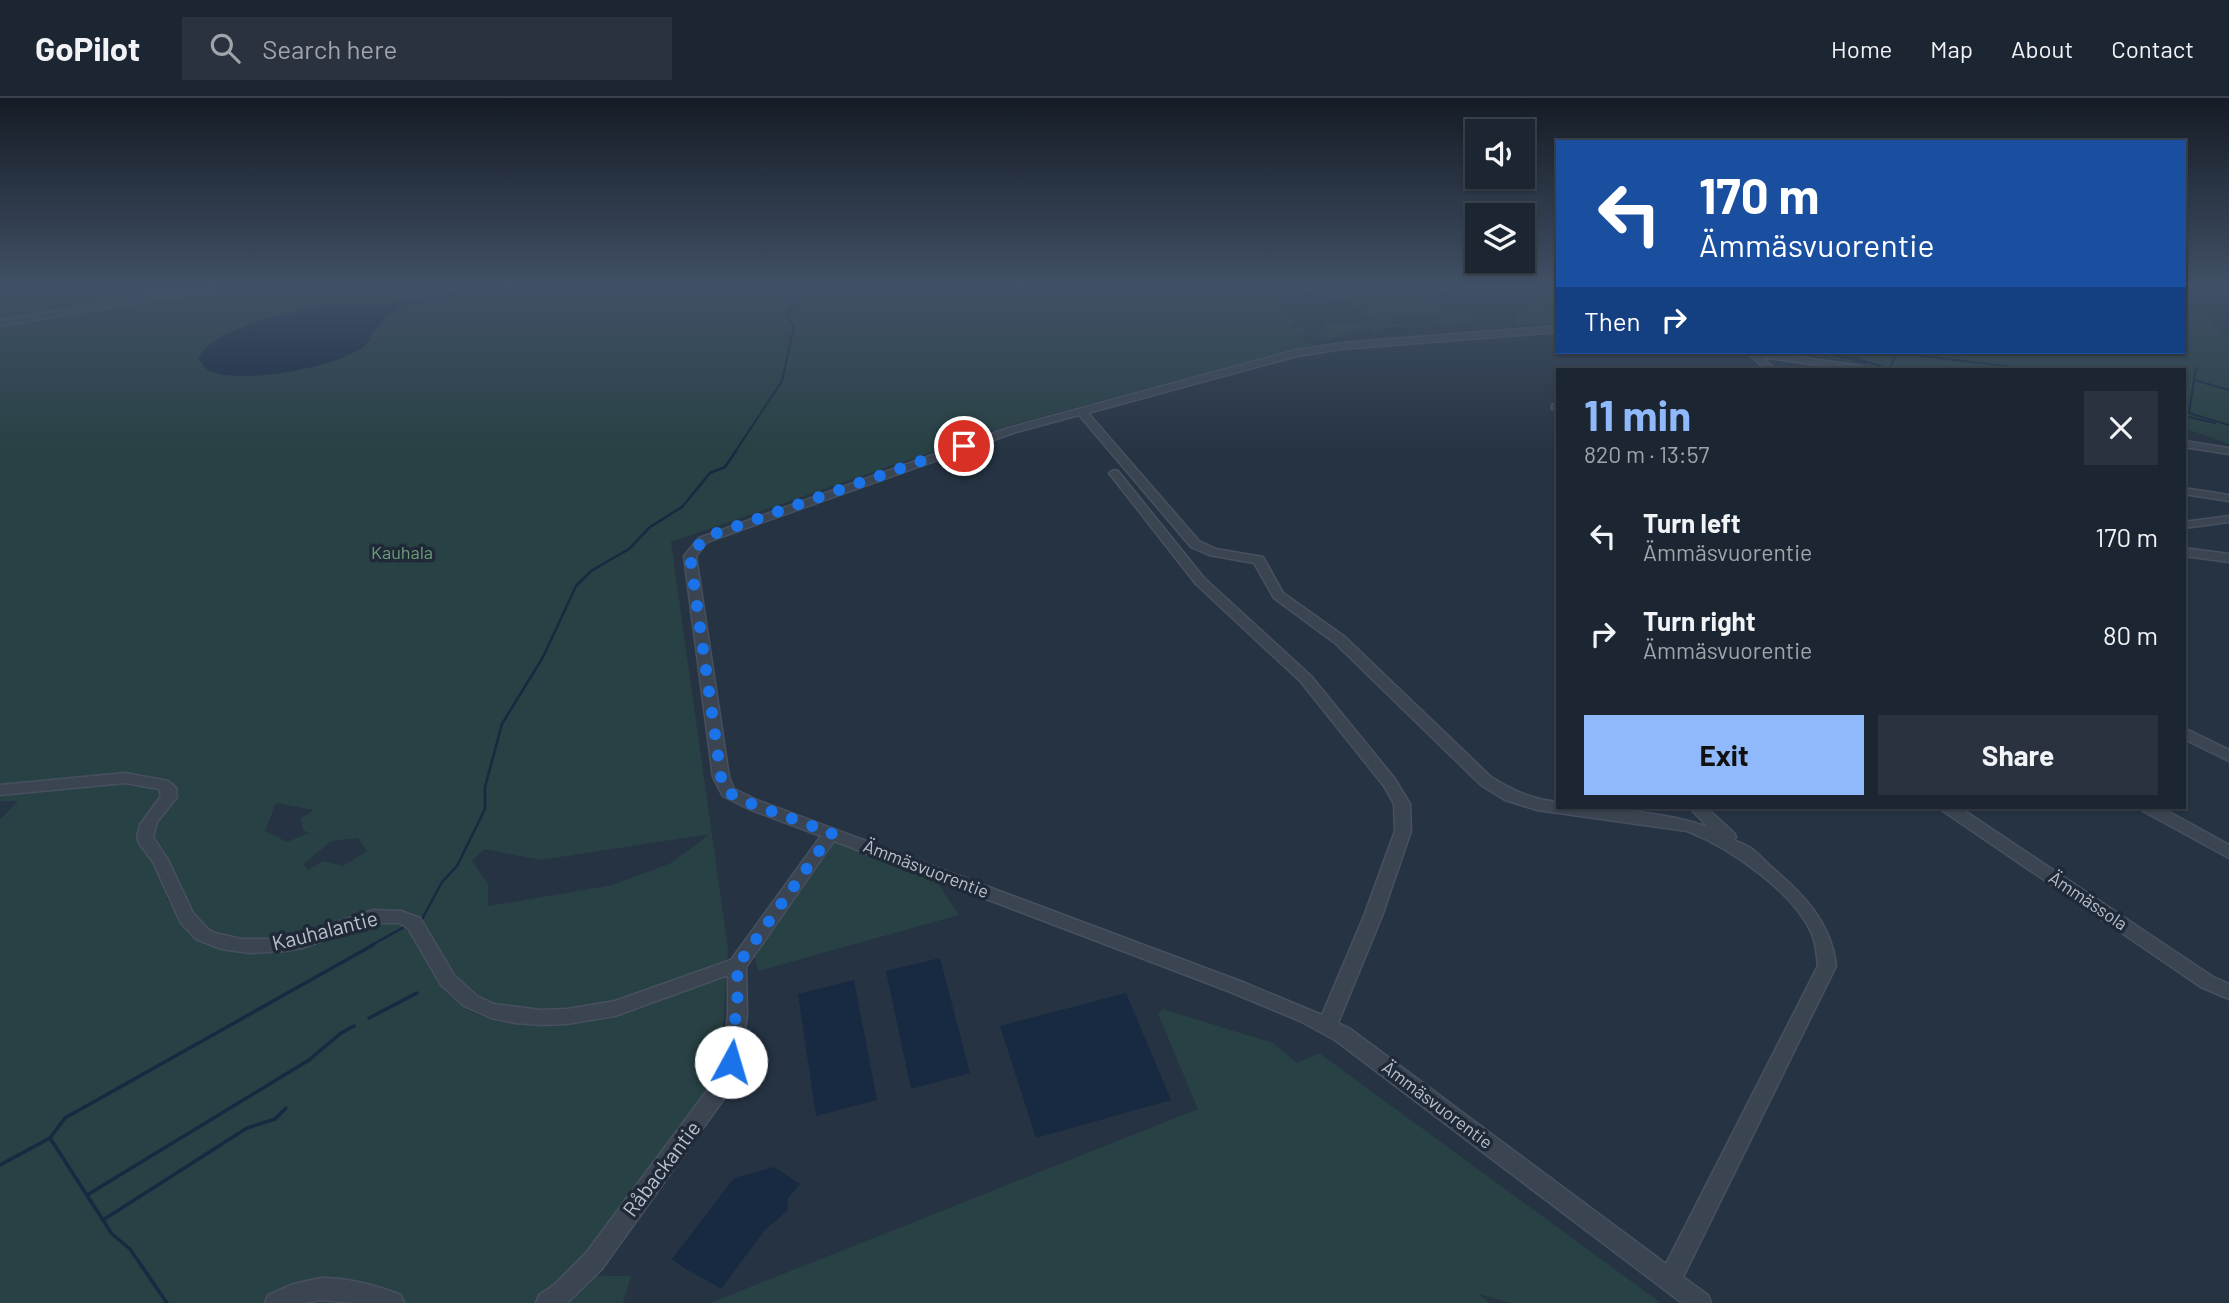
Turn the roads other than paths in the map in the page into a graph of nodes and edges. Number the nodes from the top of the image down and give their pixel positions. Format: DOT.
graph roads {
  1 [pos="1422,340"];
  2 [pos="1752,354"];
  3 [pos="1763,354"];
  4 [pos="1766,368"];
  5 [pos="1854,368"];
  6 [pos="1080,410"];
  7 [pos="2186,444"];
  8 [pos="2229,451"];
  9 [pos="1114,473"];
  10 [pos="2186,491"];
  11 [pos="2229,498"];
  12 [pos="2229,519"];
  13 [pos="2186,525"];
  14 [pos="2186,552"];
  15 [pos="2229,558"];
  16 [pos="2186,734"];
  17 [pos="2229,756"];
  18 [pos="0,790"];
  19 [pos="1556,808"];
  20 [pos="1565,809"];
  21 [pos="1700,809"];
  22 [pos="1951,809"];
  23 [pos="2152,809"];
  24 [pos="832,833"];
  25 [pos="2229,852"];
  26 [pos="1748,856"];
  27 [pos="737,966"];
  28 [pos="2229,992"];
  29 [pos="1327,1026"];
  30 [pos="1670,1280"];
  31 [pos="276,1303"];
  32 [pos="393,1303"];
  33 [pos="547,1303"];
  34 [pos="1700,1303"];
  1 -- 6 [label="street, Ämmäsvuorentie"];
  2 -- 4 [label="street"];
  3 -- 5 [label="street"];
  6 -- 19 [label="street"];
  6 -- 24 [label="street, Ämmäsvuorentie"];
  7 -- 8 [label="street"];
  9 -- 29 [label="street"];
  10 -- 11 [label="street"];
  12 -- 13 [label="street"];
  14 -- 15 [label="street"];
  16 -- 17 [label="street"];
  18 -- 27 [label="street, Kauhalantie"];
  20 -- 26 [label="street"];
  21 -- 26 [label="street"];
  22 -- 28 [label="street, Ämmässola"];
  23 -- 25 [label="street"];
  24 -- 27 [label="street"];
  24 -- 29 [label="street, Ämmäsvuorentie"];
  26 -- 30 [label="street"];
  27 -- 33 [label="street, Råbackantie"];
  29 -- 30 [label="street, Ämmäsvuorentie"];
  30 -- 34 [label="street, Ämmäsvuorentie"];
  31 -- 32 [label="street"];
}
